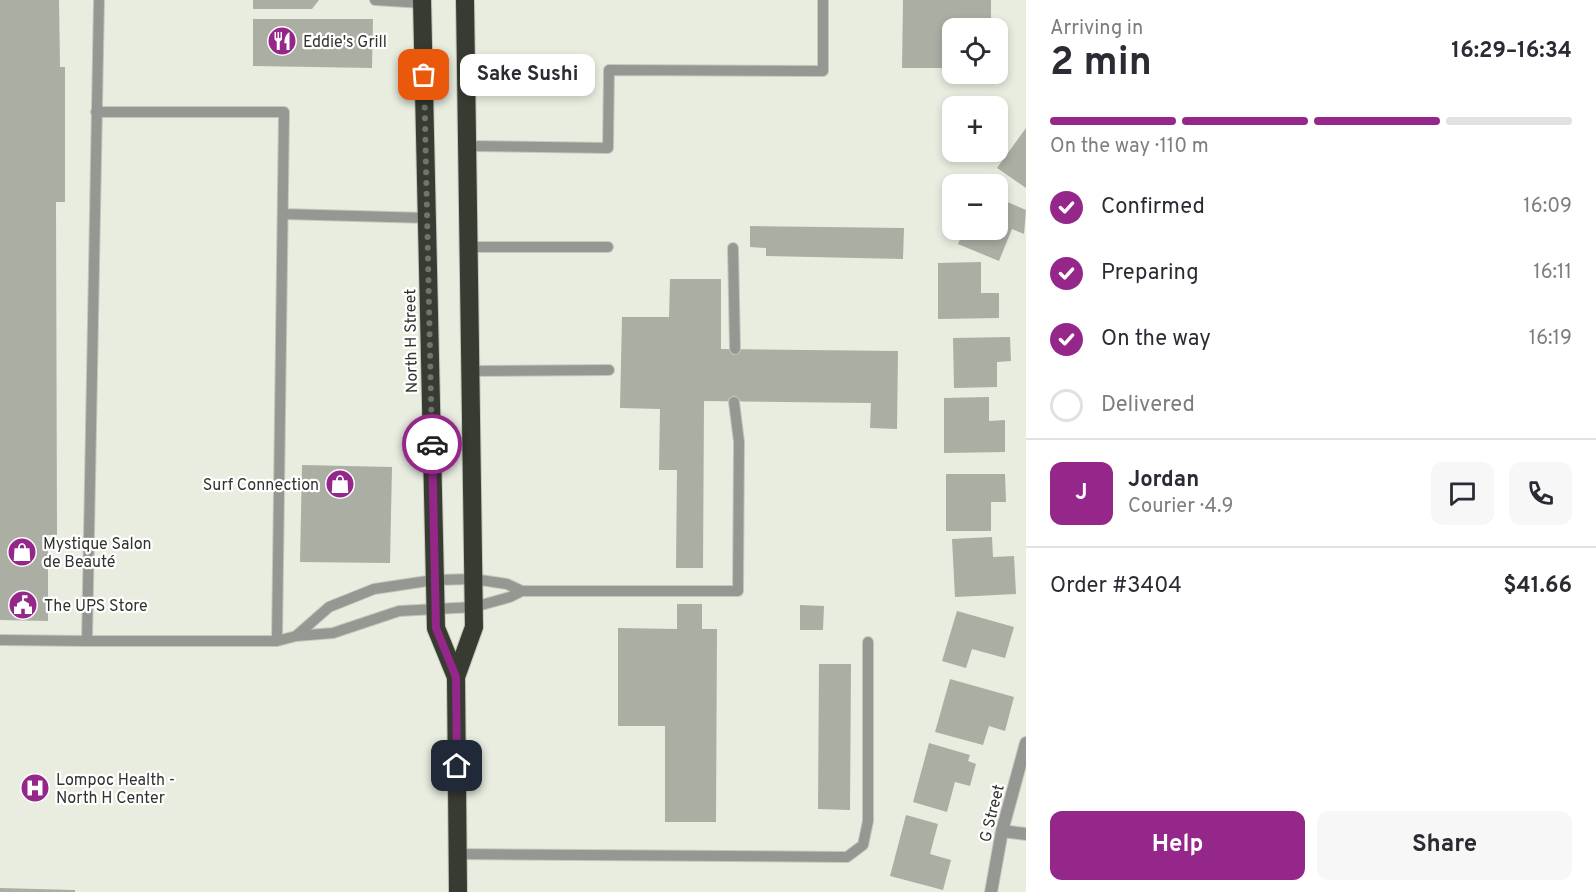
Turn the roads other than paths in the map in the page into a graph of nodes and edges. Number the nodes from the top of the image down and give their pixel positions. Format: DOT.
graph roads {
  1 [pos="99,0"];
  2 [pos="375,0"];
  3 [pos="465,0"];
  4 [pos="824,0"];
  5 [pos="422,2"];
  6 [pos="96,112"];
  7 [pos="468,146"];
  8 [pos="283,214"];
  9 [pos="427,218"];
  10 [pos="469,247"];
  11 [pos="608,247"];
  12 [pos="733,248"];
  13 [pos="735,349"];
  14 [pos="609,370"];
  15 [pos="471,371"];
  16 [pos="734,402"];
  17 [pos="474,579"];
  18 [pos="435,580"];
  19 [pos="522,591"];
  20 [pos="474,607"];
  21 [pos="435,608"];
  22 [pos="296,636"];
  23 [pos="0,640"];
  24 [pos="87,641"];
  25 [pos="277,641"];
  26 [pos="868,642"];
  27 [pos="456,677"];
  28 [pos="1026,743"];
  29 [pos="1002,831"];
  30 [pos="1026,834"];
  31 [pos="458,854"];
  32 [pos="458,892"];
  33 [pos="991,892"];
  1 -- 6 [label="lane"];
  2 -- 5 [label="lane"];
  3 -- 7 [label="highway, North H Street"];
  4 -- 7 [label="lane"];
  5 -- 9 [label="highway, North H Street"];
  6 -- 8 [label="lane"];
  6 -- 24 [label="lane"];
  7 -- 10 [label="highway, North H Street"];
  8 -- 9 [label="lane"];
  8 -- 25 [label="lane"];
  9 -- 18 [label="highway, North H Street"];
  10 -- 11 [label="lane"];
  10 -- 15 [label="highway, North H Street"];
  12 -- 13 [label="lane"];
  14 -- 15 [label="lane"];
  15 -- 17 [label="highway, North H Street"];
  16 -- 19 [label="lane"];
  17 -- 18 [label="lane"];
  17 -- 19 [label="lane"];
  17 -- 20 [label="highway, North H Street"];
  18 -- 21 [label="highway, North H Street"];
  18 -- 22 [label="lane"];
  19 -- 20 [label="lane"];
  20 -- 21 [label="lane"];
  20 -- 27 [label="highway, North H Street"];
  21 -- 22 [label="lane"];
  21 -- 27 [label="highway, North H Street"];
  22 -- 25 [label="lane"];
  23 -- 24 [label="lane"];
  24 -- 25 [label="lane"];
  26 -- 31 [label="lane"];
  27 -- 31 [label="highway, North H Street"];
  28 -- 29 [label="street, G Street"];
  29 -- 30 [label="street"];
  29 -- 33 [label="street, G Street"];
  31 -- 32 [label="highway, North H Street"];
}
